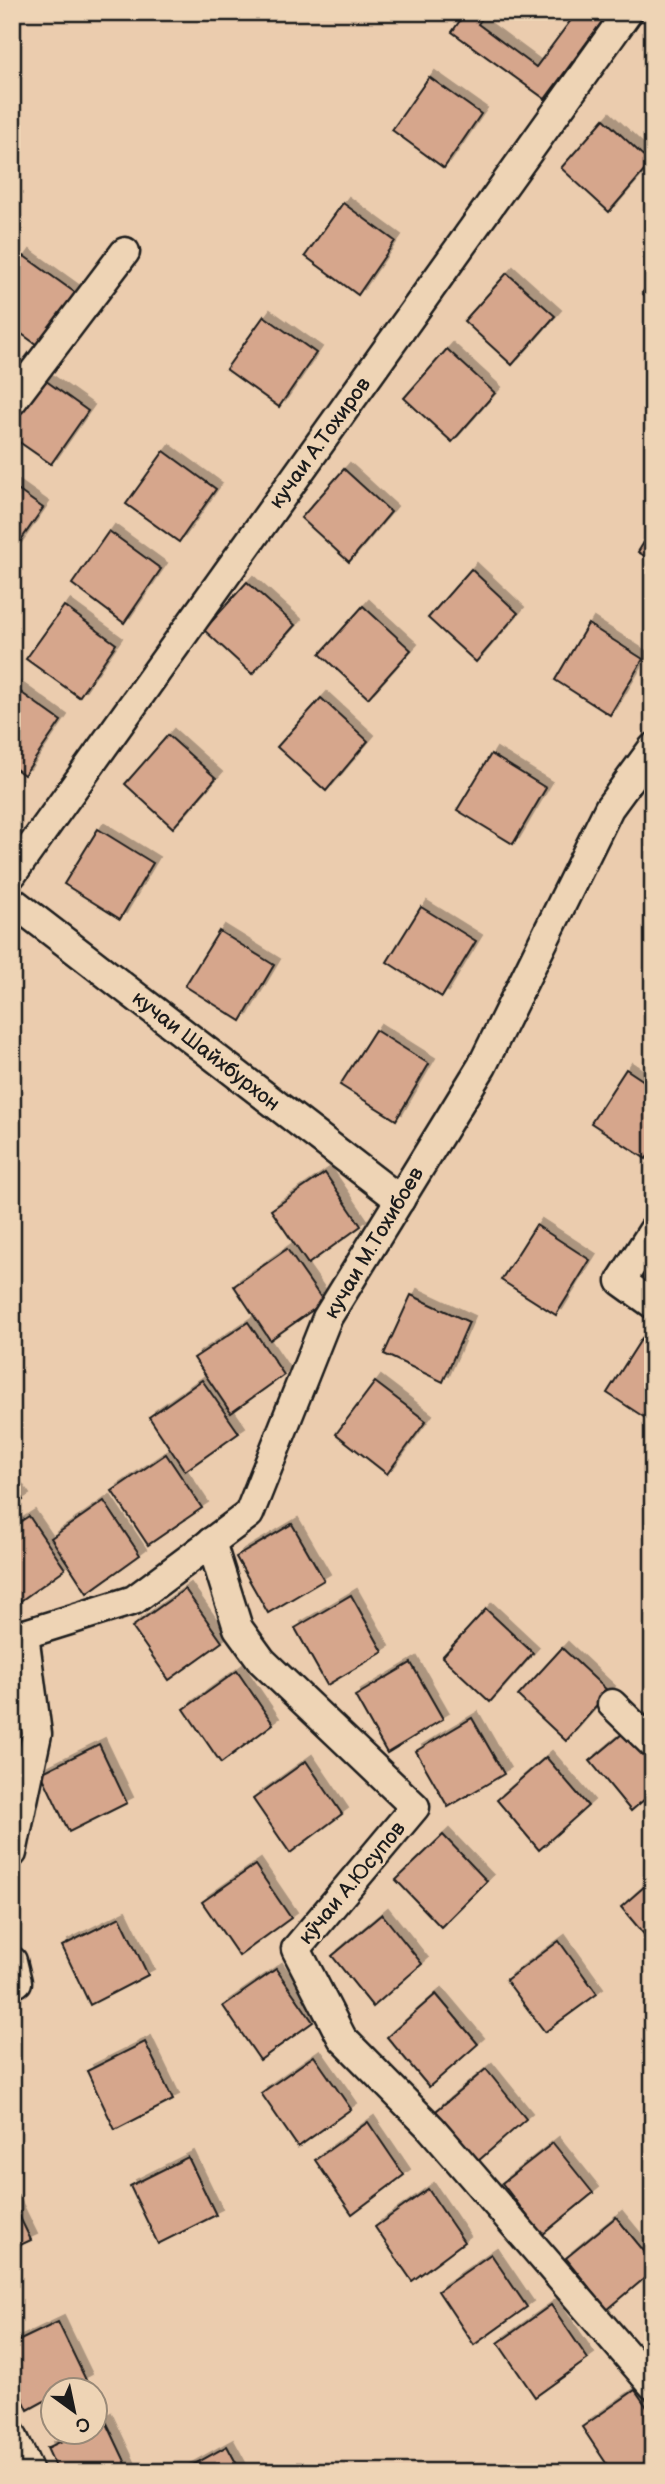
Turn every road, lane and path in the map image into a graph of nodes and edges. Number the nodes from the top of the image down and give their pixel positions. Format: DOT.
graph roads {
  1 [pos="628,12"];
  2 [pos="125,252"];
  3 [pos="12,401"];
  4 [pos="653,748"];
  5 [pos="12,874"];
  6 [pos="12,901"];
  7 [pos="400,1200"];
  8 [pos="653,1231"];
  9 [pos="653,1304"];
  10 [pos="211,1542"];
  11 [pos="18,1636"];
  12 [pos="612,1704"];
  13 [pos="653,1744"];
  14 [pos="12,1853"];
  15 [pos="653,2385"];
  16 [pos="12,2435"];
  17 [pos="29,2472"];
  1 -- 5 [label="street, кучаи А.Тохиров"];
  2 -- 3 [label="street"];
  4 -- 7 [label="street, кучаи М.Тохибоев"];
  6 -- 7 [label="street, кучаи Шайхбурхон"];
  7 -- 10 [label="street, кучаи М.Тохибоев"];
  8 -- 9 [label="street"];
  10 -- 11 [label="street, кучаи М.Тохибоев"];
  10 -- 15 [label="street, кӯчаи А.Юсупов"];
  11 -- 14 [label="street"];
  12 -- 13 [label="street"];
  16 -- 17 [label="street"];
}
